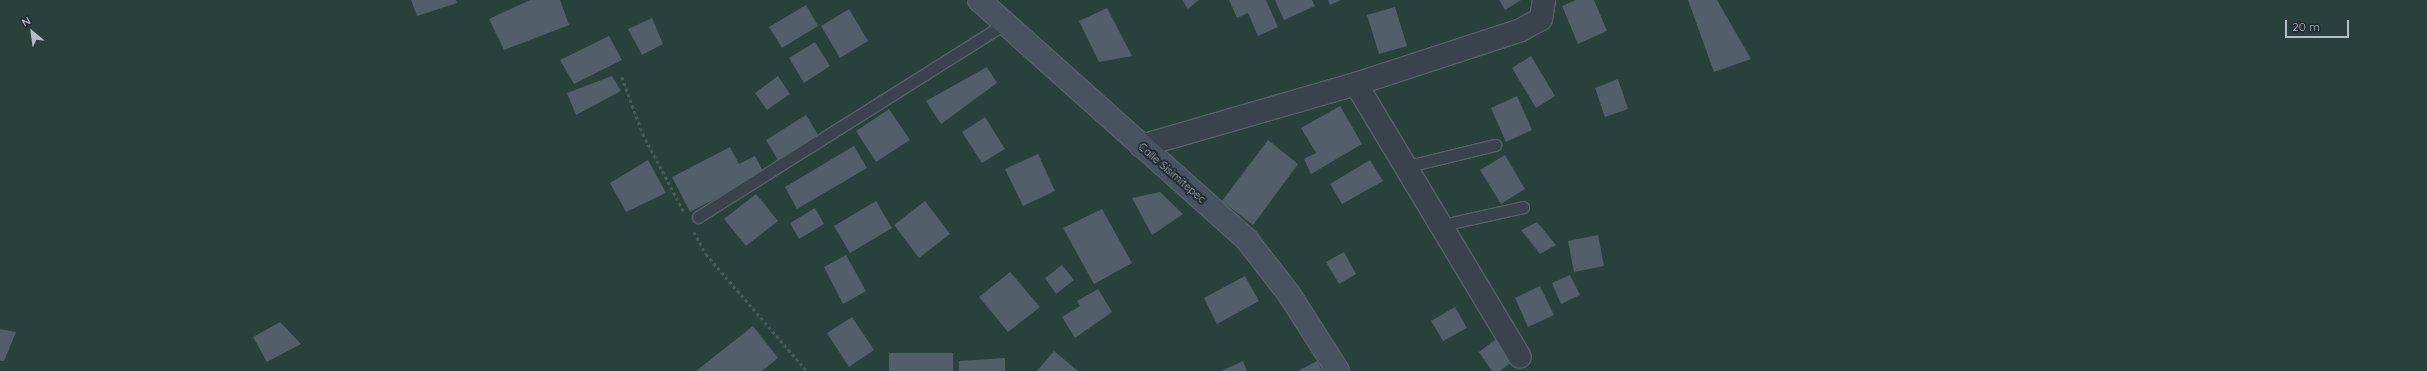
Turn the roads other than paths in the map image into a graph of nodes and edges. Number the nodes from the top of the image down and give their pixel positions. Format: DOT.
graph roads {
  1 [pos="979,0"];
  2 [pos="1544,0"];
  3 [pos="1004,24"];
  4 [pos="1356,84"];
  5 [pos="1495,145"];
  6 [pos="1141,146"];
  7 [pos="1404,167"];
  8 [pos="1523,207"];
  9 [pos="698,217"];
  10 [pos="1442,225"];
  11 [pos="1520,357"];
  12 [pos="1338,371"];
  1 -- 3 [label="street, Calle Sisimitepec"];
  2 -- 4 [label="street"];
  3 -- 6 [label="street, Calle Sisimitepec"];
  3 -- 9 [label="lane"];
  4 -- 6 [label="street"];
  4 -- 7 [label="street"];
  5 -- 7 [label="lane"];
  6 -- 12 [label="street, Calle Sisimitepec"];
  7 -- 10 [label="street"];
  8 -- 10 [label="lane"];
  10 -- 11 [label="street"];
}
